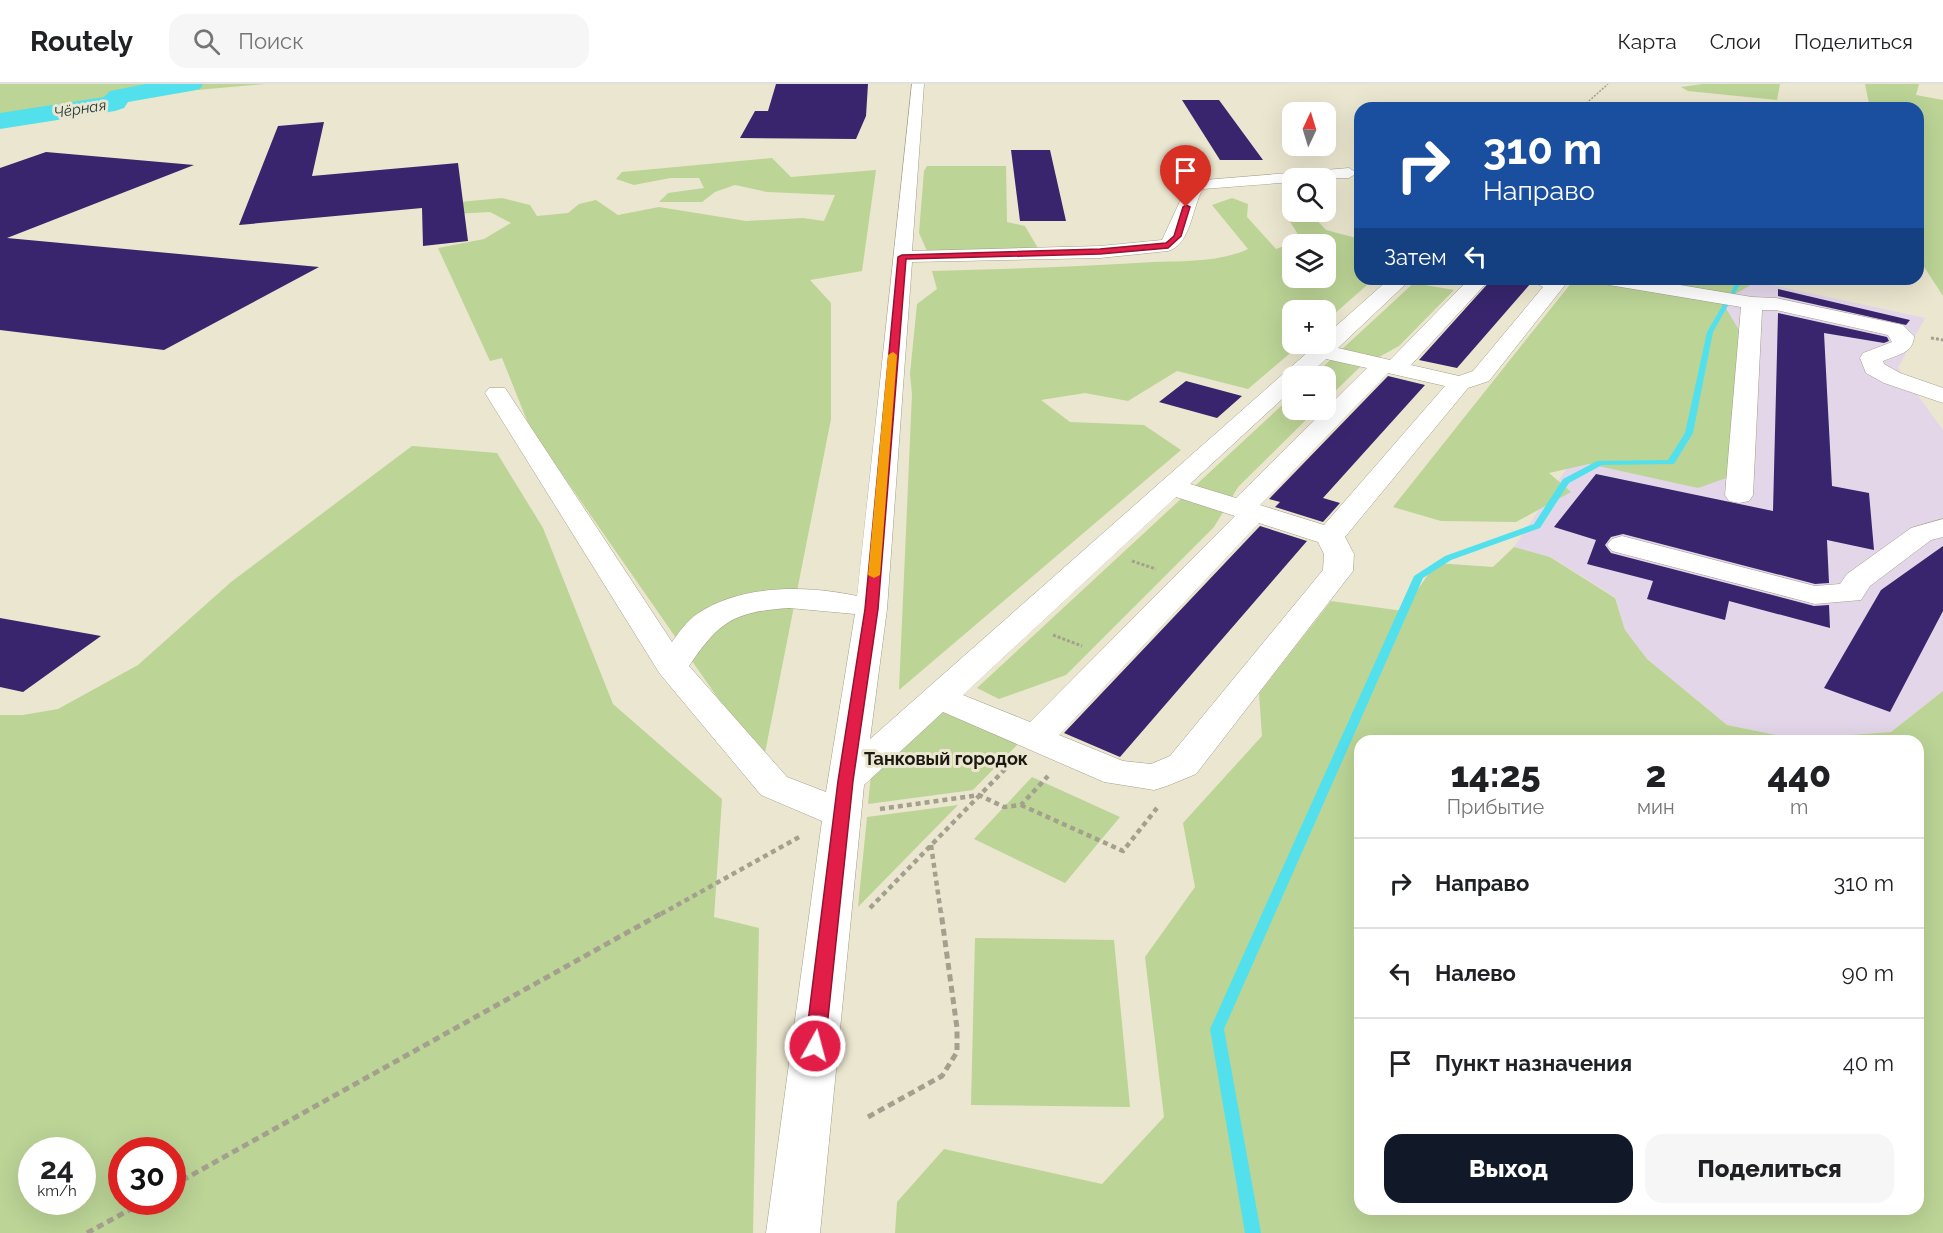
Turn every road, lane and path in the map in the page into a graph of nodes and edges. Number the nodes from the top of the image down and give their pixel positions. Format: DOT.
graph roads {
  1 [pos="918,84"];
  2 [pos="1608,84"];
  3 [pos="1588,102"];
  4 [pos="1349,173"];
  5 [pos="902,257"];
  6 [pos="1394,285"];
  7 [pos="1474,285"];
  8 [pos="1555,285"];
  9 [pos="1645,285"];
  10 [pos="1752,303"];
  11 [pos="1336,338"];
  12 [pos="1319,354"];
  13 [pos="1335,354"];
  14 [pos="1305,366"];
  15 [pos="1389,366"];
  16 [pos="1460,383"];
  17 [pos="1282,387"];
  18 [pos="497,393"];
  19 [pos="1943,396"];
  20 [pos="1171,487"];
  21 [pos="1739,495"];
  22 [pos="1247,511"];
  23 [pos="1943,528"];
  24 [pos="1330,536"];
  25 [pos="1622,545"];
  26 [pos="1101,550"];
  27 [pos="1188,580"];
  28 [pos="872,609"];
  29 [pos="1021,623"];
  30 [pos="1112,658"];
  31 [pos="672,666"];
  32 [pos="938,698"];
  33 [pos="1035,738"];
  34 [pos="1154,777"];
  35 [pos="1042,782"];
  36 [pos="980,795"];
  37 [pos="844,797"];
  38 [pos="1021,805"];
  39 [pos="931,845"];
  40 [pos="825,954"];
  41 [pos="868,1117"];
  42 [pos="186,1178"];
  43 [pos="120,1215"];
  44 [pos="87,1233"];
  45 [pos="794,1233"];
  1 -- 5 [label="street"];
  2 -- 3 [label="path"];
  4 -- 5 [label="street"];
  5 -- 28 [label="street"];
  6 -- 11 [label="street"];
  7 -- 15 [label="street"];
  8 -- 16 [label="street"];
  9 -- 10 [label="street"];
  10 -- 19 [label="street"];
  10 -- 21 [label="street"];
  12 -- 14 [label="street"];
  13 -- 15 [label="street"];
  15 -- 16 [label="street"];
  15 -- 22 [label="street"];
  16 -- 24 [label="street"];
  17 -- 20 [label="street"];
  18 -- 31 [label="street"];
  20 -- 22 [label="street"];
  20 -- 26 [label="street"];
  22 -- 24 [label="street"];
  22 -- 27 [label="street"];
  23 -- 25 [label="street"];
  24 -- 34 [label="street"];
  26 -- 27 [label="path"];
  26 -- 29 [label="street"];
  27 -- 30 [label="street"];
  28 -- 31 [label="street"];
  28 -- 37 [label="street"];
  29 -- 30 [label="path"];
  29 -- 32 [label="street"];
  30 -- 33 [label="street"];
  31 -- 37 [label="street"];
  32 -- 33 [label="street"];
  32 -- 37 [label="street"];
  33 -- 34 [label="street"];
  33 -- 36 [label="path"];
  34 -- 38 [label="path"];
  35 -- 38 [label="path"];
  36 -- 37 [label="path"];
  36 -- 38 [label="path"];
  36 -- 39 [label="path"];
  37 -- 40 [label="street"];
  37 -- 42 [label="path"];
  39 -- 40 [label="path"];
  39 -- 41 [label="path"];
  40 -- 45 [label="street"];
  43 -- 44 [label="path"];
}
